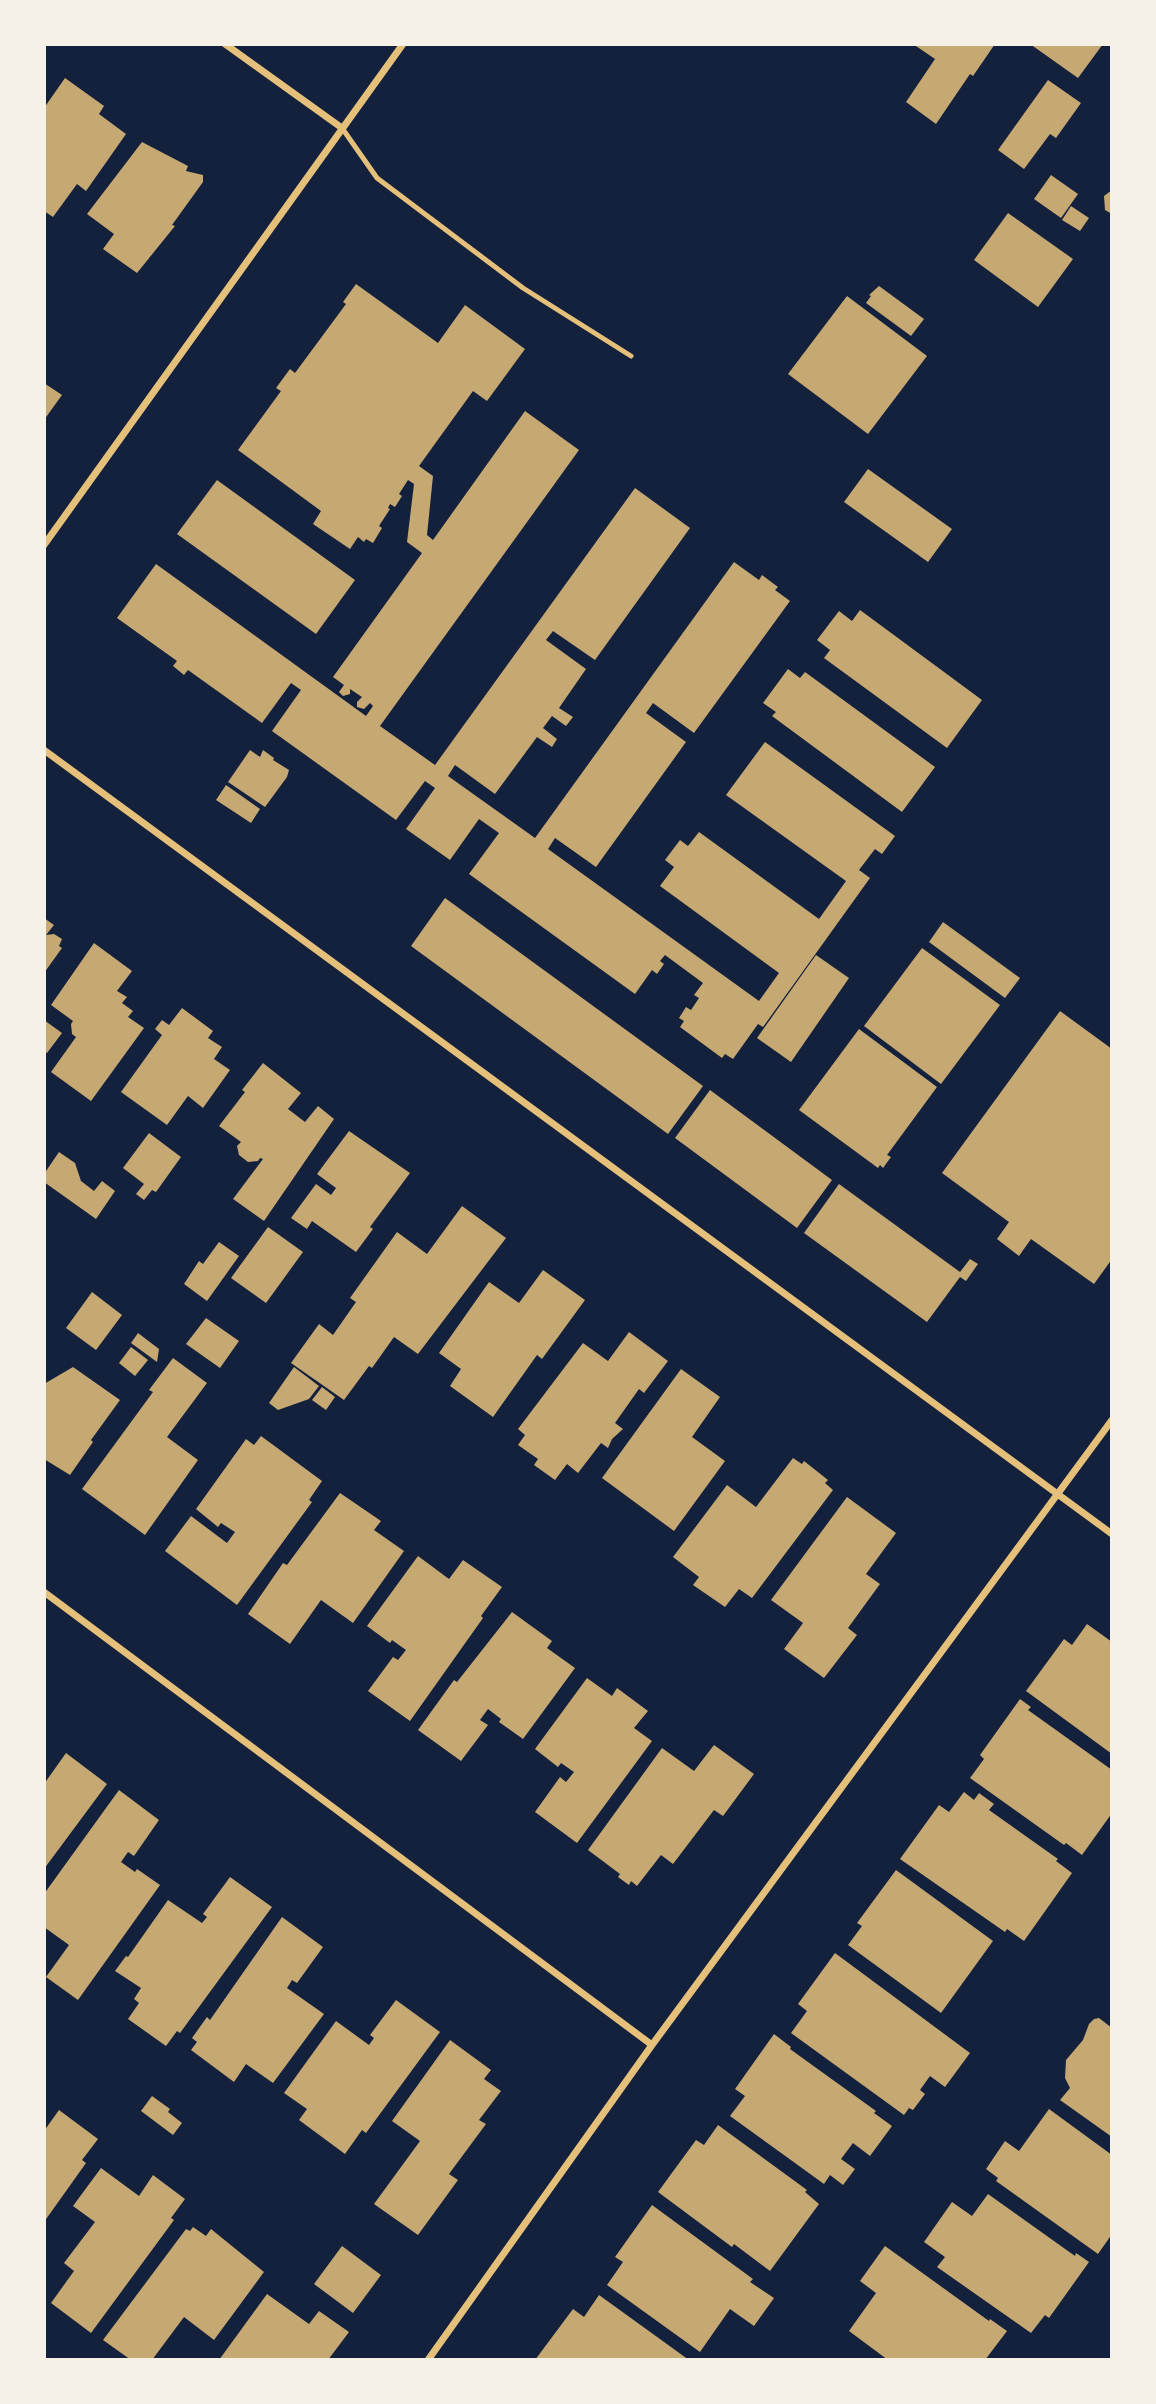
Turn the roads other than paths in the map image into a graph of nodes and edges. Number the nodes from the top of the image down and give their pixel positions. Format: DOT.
graph roads {
  1 [pos="225,44"];
  2 [pos="403,44"];
  3 [pos="342,128"];
  4 [pos="631,356"];
  5 [pos="44,545"];
  6 [pos="44,750"];
  7 [pos="1112,1420"];
  8 [pos="1059,1494"];
  9 [pos="1112,1534"];
  10 [pos="44,1591"];
  11 [pos="652,2045"];
  12 [pos="428,2360"];
  1 -- 3 [label="street"];
  2 -- 3 [label="street"];
  3 -- 4 [label="lane"];
  3 -- 5 [label="street"];
  6 -- 8 [label="street"];
  7 -- 8 [label="street"];
  8 -- 9 [label="street"];
  8 -- 11 [label="street"];
  10 -- 11 [label="street"];
  11 -- 12 [label="street"];
}
